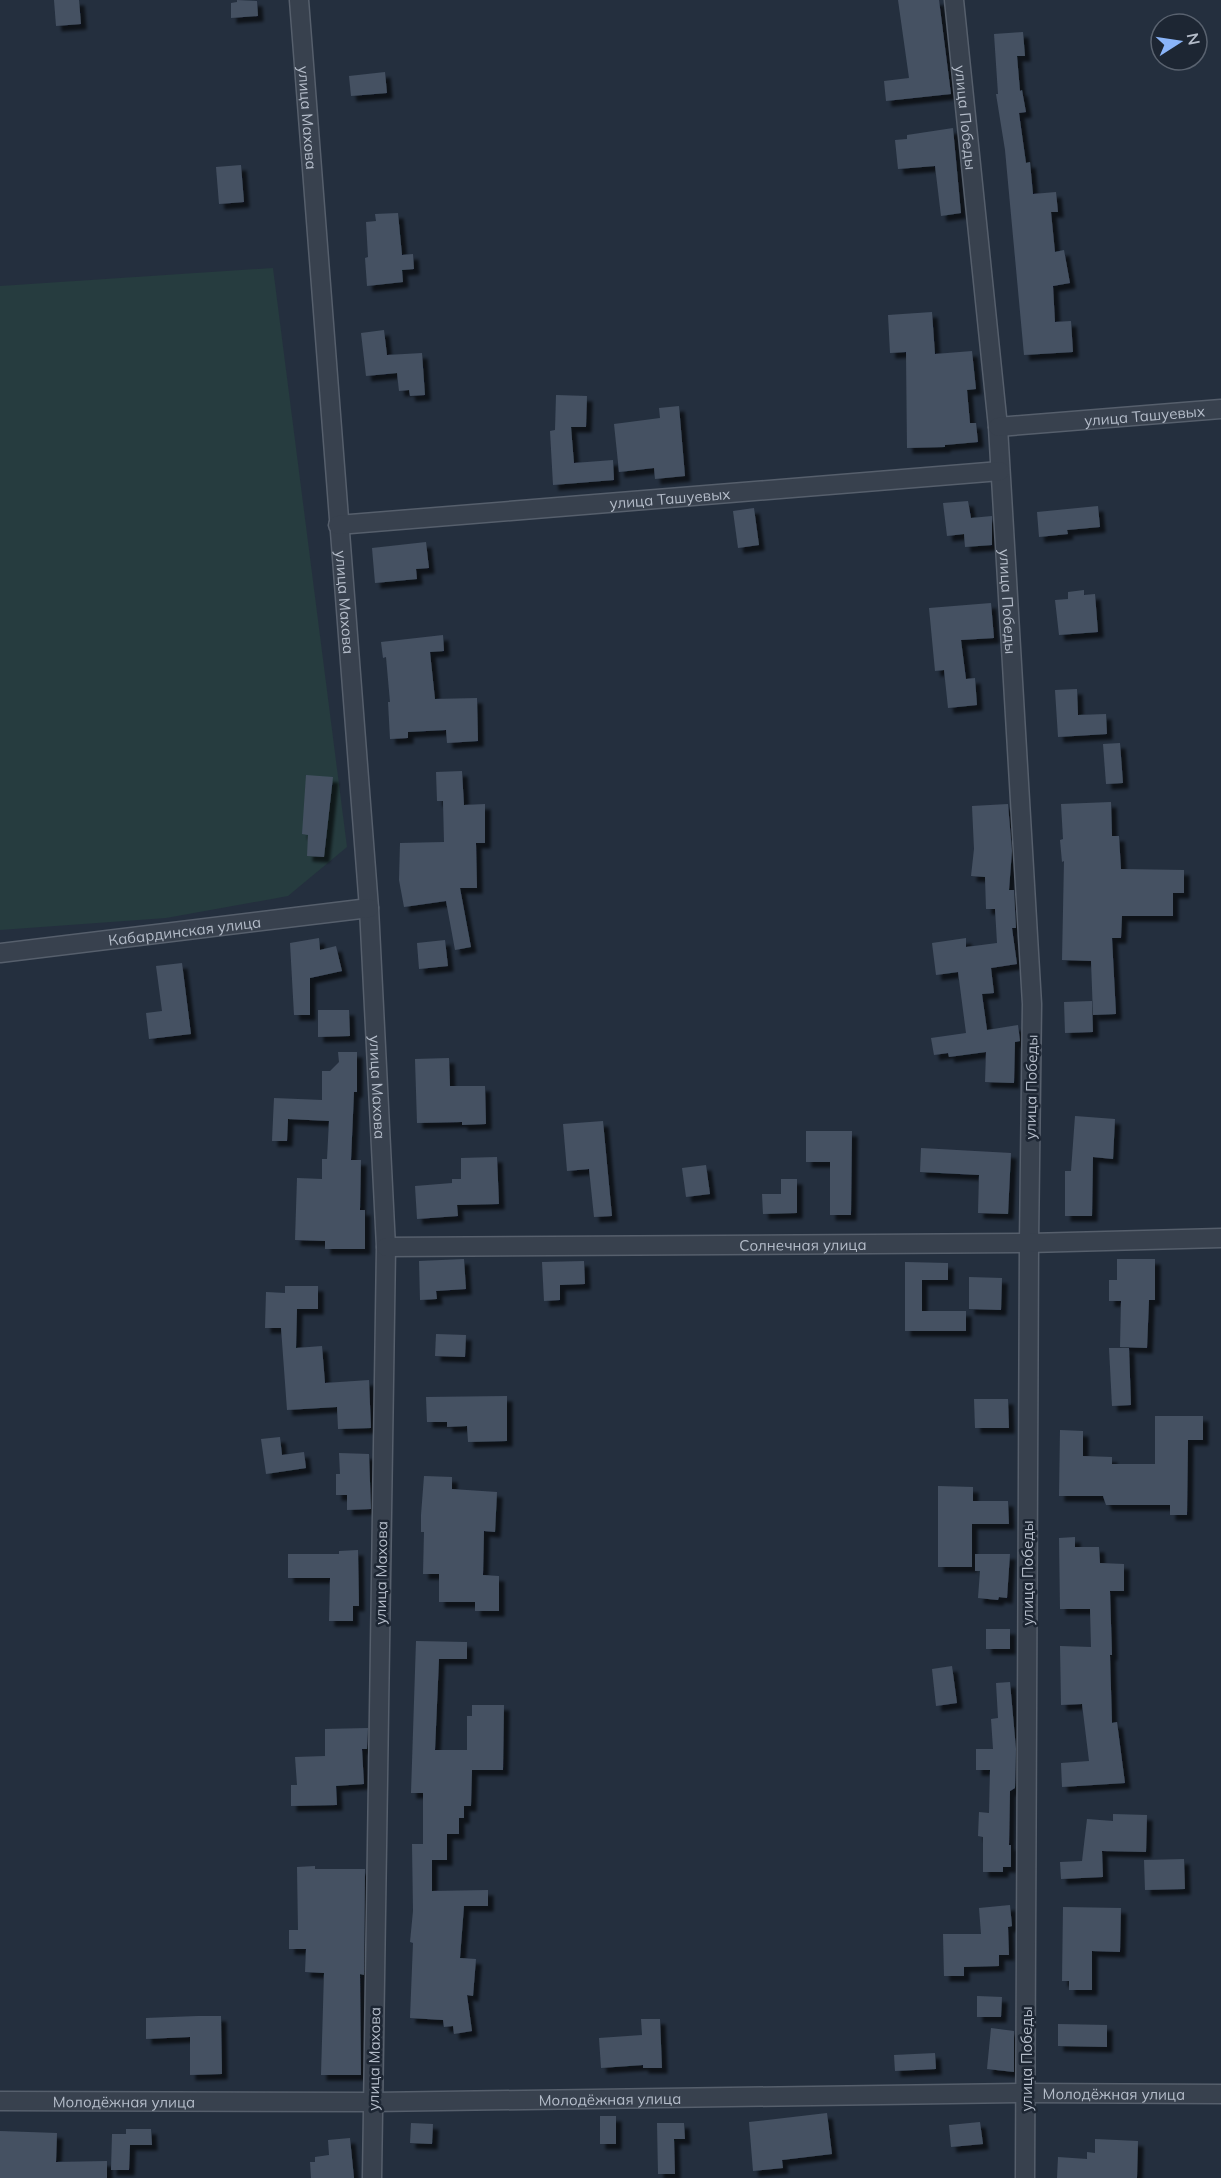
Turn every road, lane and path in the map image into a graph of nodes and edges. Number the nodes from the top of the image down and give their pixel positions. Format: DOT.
graph roads {
  1 [pos="299,0"];
  2 [pos="954,0"];
  3 [pos="1221,409"];
  4 [pos="998,427"];
  5 [pos="1000,471"];
  6 [pos="338,525"];
  7 [pos="369,908"];
  8 [pos="0,953"];
  9 [pos="1221,1238"];
  10 [pos="1029,1243"];
  11 [pos="386,1247"];
  12 [pos="1026,2093"];
  13 [pos="1221,2094"];
  14 [pos="0,2101"];
  15 [pos="373,2102"];
  16 [pos="372,2178"];
  17 [pos="1025,2178"];
  1 -- 6 [label="street, улица Махова"];
  2 -- 4 [label="street, улица Победы"];
  3 -- 4 [label="street, улица Ташуевых"];
  4 -- 5 [label="street, улица Победы"];
  5 -- 6 [label="street, улица Ташуевых"];
  5 -- 10 [label="street, улица Победы"];
  6 -- 7 [label="street, улица Махова"];
  7 -- 8 [label="street, Кабардинская улица"];
  7 -- 11 [label="street, улица Махова"];
  9 -- 10 [label="street, Солнечная улица"];
  10 -- 11 [label="street, Солнечная улица"];
  10 -- 12 [label="street, улица Победы"];
  11 -- 15 [label="street, улица Махова"];
  12 -- 13 [label="street, Молодёжная улица"];
  12 -- 15 [label="street, Молодёжная улица"];
  12 -- 17 [label="street, улица Победы"];
  14 -- 15 [label="street, Молодёжная улица"];
  15 -- 16 [label="street, улица Махова"];
}
